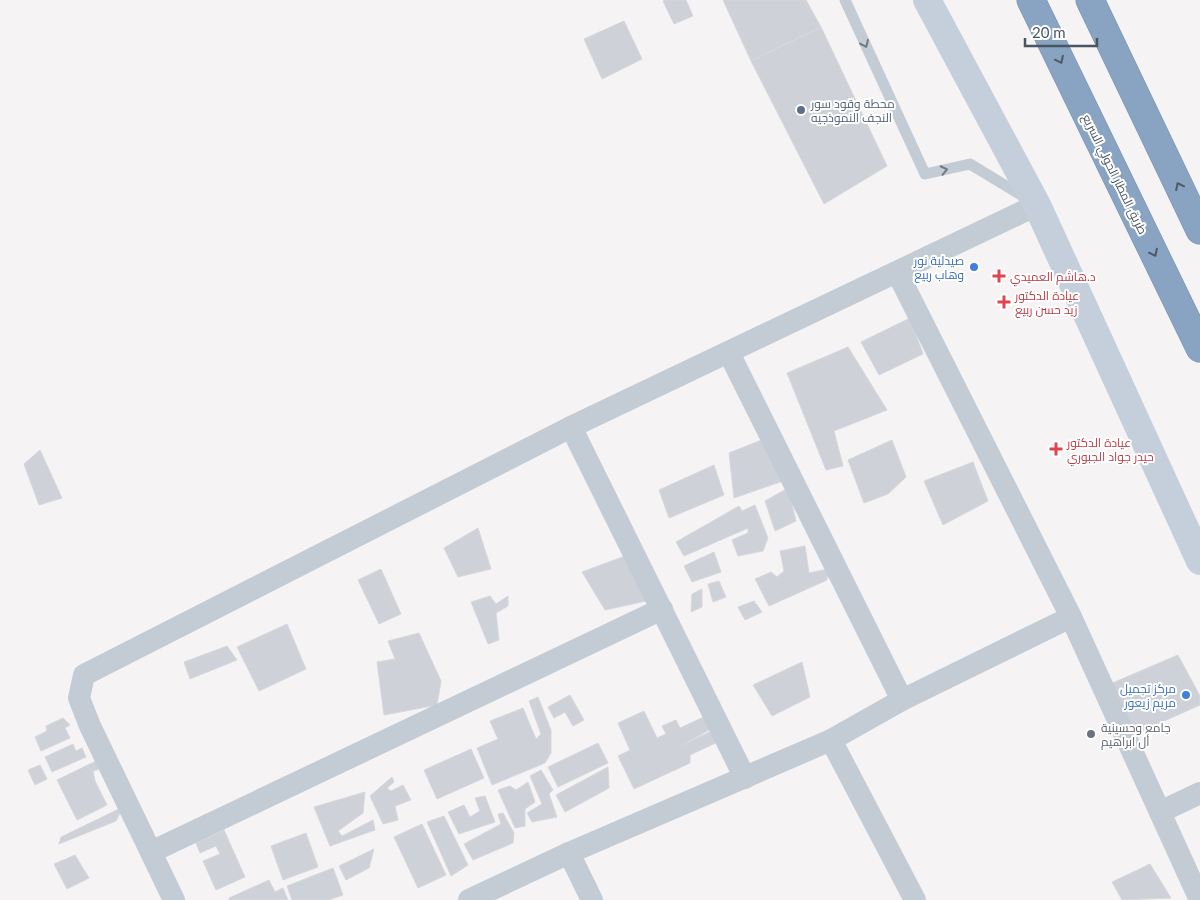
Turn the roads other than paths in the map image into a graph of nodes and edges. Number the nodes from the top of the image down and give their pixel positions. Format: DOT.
graph roads {
  1 [pos="845,0"];
  2 [pos="926,0"];
  3 [pos="1030,0"];
  4 [pos="1090,0"];
  5 [pos="1037,205"];
  6 [pos="1200,230"];
  7 [pos="897,272"];
  8 [pos="1200,348"];
  9 [pos="729,353"];
  10 [pos="571,427"];
  11 [pos="1200,561"];
  12 [pos="662,609"];
  13 [pos="1070,617"];
  14 [pos="902,700"];
  15 [pos="831,740"];
  16 [pos="745,778"];
  17 [pos="1200,793"];
  18 [pos="1160,812"];
  19 [pos="151,852"];
  20 [pos="569,853"];
  21 [pos="174,900"];
  22 [pos="468,900"];
  23 [pos="592,900"];
  24 [pos="915,900"];
  25 [pos="1200,900"];
  1 -- 5 [label="lane, one-way"];
  2 -- 5 [label="main road"];
  3 -- 8 [label="highway, طريق المطار الحولي السريع, one-way"];
  6 -- 4 [label="highway, one-way"];
  5 -- 7 [label="street"];
  5 -- 11 [label="main road"];
  7 -- 9 [label="street"];
  7 -- 13 [label="street"];
  9 -- 10 [label="street"];
  9 -- 14 [label="street"];
  10 -- 12 [label="street"];
  10 -- 19 [label="street"];
  12 -- 16 [label="street"];
  12 -- 19 [label="street"];
  13 -- 14 [label="street"];
  13 -- 18 [label="street"];
  14 -- 15 [label="street"];
  15 -- 16 [label="street"];
  15 -- 24 [label="street"];
  16 -- 20 [label="street"];
  17 -- 18 [label="street"];
  18 -- 25 [label="street"];
  19 -- 21 [label="street"];
  20 -- 22 [label="street"];
  20 -- 23 [label="street"];
}
